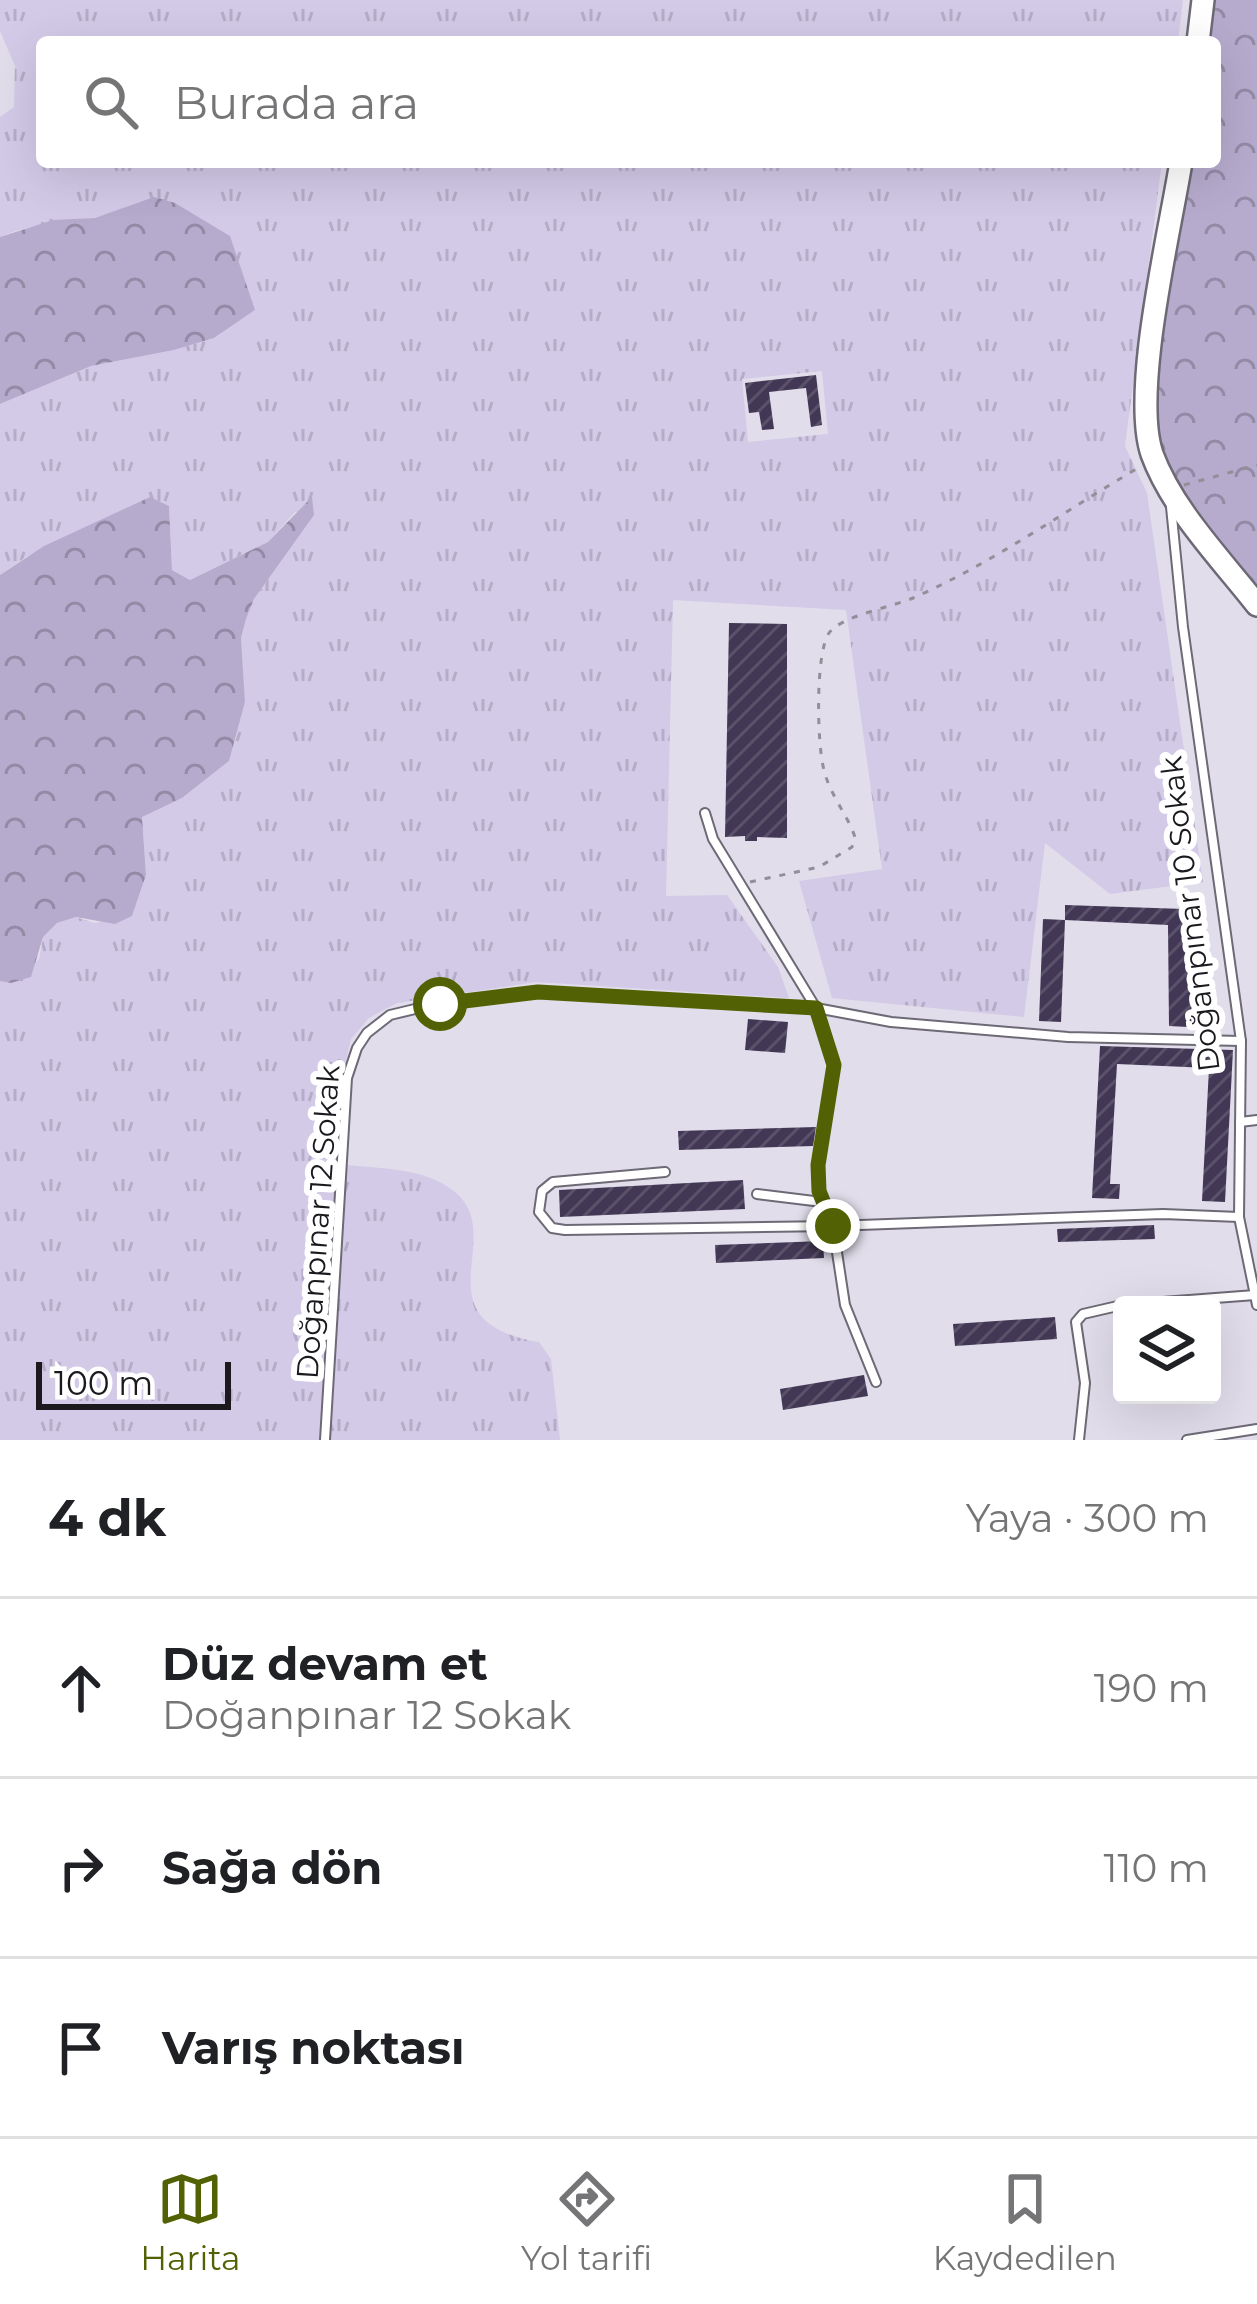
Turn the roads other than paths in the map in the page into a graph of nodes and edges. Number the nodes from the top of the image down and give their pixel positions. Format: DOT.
graph roads {
  1 [pos="1203,0"];
  2 [pos="1199,36"];
  3 [pos="1180,168"];
  4 [pos="1169,488"];
  5 [pos="1257,605"];
  6 [pos="705,813"];
  7 [pos="816,1008"];
  8 [pos="1241,1041"];
  9 [pos="1257,1051"];
  10 [pos="1241,1055"];
  11 [pos="1257,1120"];
  12 [pos="1240,1122"];
  13 [pos="665,1172"];
  14 [pos="757,1194"];
  15 [pos="822,1202"];
  16 [pos="1239,1217"];
  17 [pos="833,1226"];
  18 [pos="1252,1253"];
  19 [pos="1256,1300"];
  20 [pos="1221,1301"];
  21 [pos="1113,1307"];
  22 [pos="876,1382"];
  23 [pos="1257,1429"];
  24 [pos="325,1440"];
  25 [pos="1079,1440"];
  26 [pos="1187,1440"];
  1 -- 2 [label="street"];
  3 -- 4 [label="street, Doğanpınar 10 Sokak"];
  4 -- 5 [label="street"];
  4 -- 8 [label="lane, Doğanpınar 10 Sokak"];
  6 -- 7 [label="lane"];
  7 -- 8 [label="lane, Doğanpınar 12 Sokak"];
  7 -- 15 [label="lane"];
  7 -- 24 [label="lane, Doğanpınar 12 Sokak"];
  8 -- 10 [label="lane, Doğanpınar 10 Sokak"];
  9 -- 10 [label="lane"];
  10 -- 12 [label="lane, Doğanpınar 10 Sokak"];
  11 -- 12 [label="lane"];
  12 -- 16 [label="lane, Doğanpınar 10 Sokak"];
  13 -- 17 [label="lane"];
  14 -- 15 [label="lane"];
  15 -- 17 [label="lane"];
  16 -- 17 [label="lane"];
  16 -- 18 [label="lane, Doğanpınar 10 Sokak"];
  17 -- 22 [label="lane"];
  18 -- 19 [label="lane, Doğanpınar 10 Sokak"];
  19 -- 20 [label="lane"];
  21 -- 25 [label="lane"];
  23 -- 26 [label="lane"];
}
